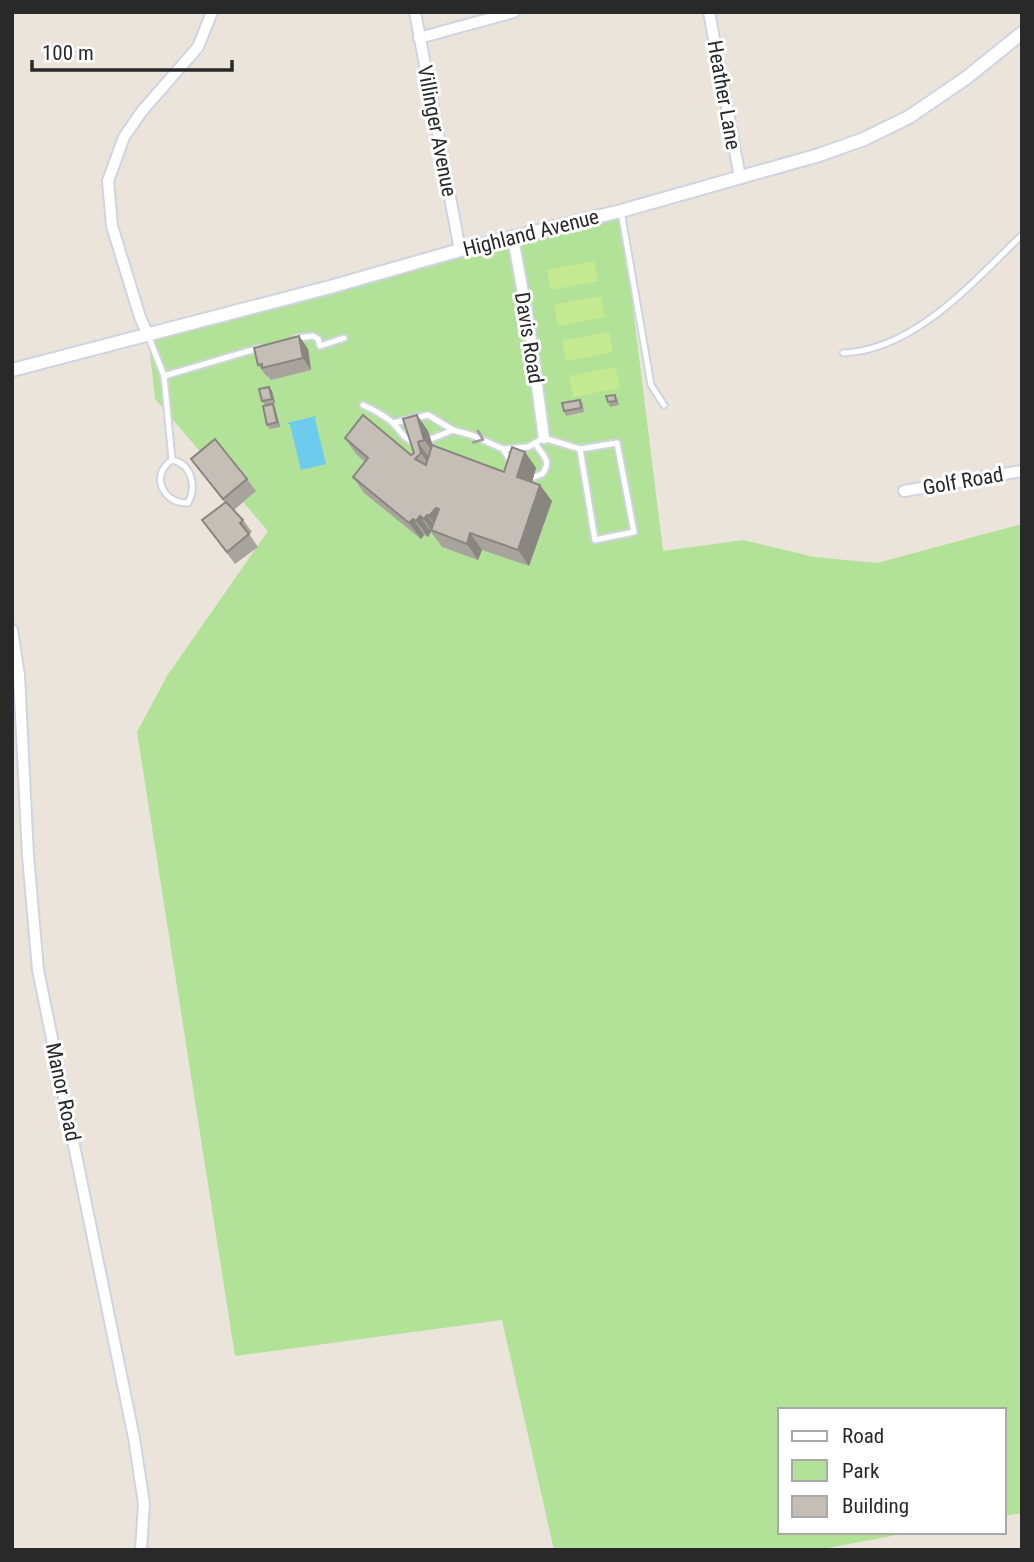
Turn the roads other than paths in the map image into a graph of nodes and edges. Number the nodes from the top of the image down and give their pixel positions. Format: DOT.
graph roads {
  1 [pos="212,12"];
  2 [pos="415,12"];
  3 [pos="514,12"];
  4 [pos="709,12"];
  5 [pos="1022,33"];
  6 [pos="419,38"];
  7 [pos="740,177"];
  8 [pos="621,211"];
  9 [pos="1022,235"];
  10 [pos="513,238"];
  11 [pos="460,250"];
  12 [pos="148,335"];
  13 [pos="344,338"];
  14 [pos="289,340"];
  15 [pos="264,347"];
  16 [pos="843,354"];
  17 [pos="12,370"];
  18 [pos="164,376"];
  19 [pos="363,405"];
  20 [pos="664,405"];
  21 [pos="393,423"];
  22 [pos="453,430"];
  23 [pos="431,439"];
  24 [pos="540,441"];
  25 [pos="416,443"];
  26 [pos="503,449"];
  27 [pos="580,449"];
  28 [pos="172,460"];
  29 [pos="518,470"];
  30 [pos="1022,471"];
  31 [pos="534,477"];
  32 [pos="904,491"];
  33 [pos="12,630"];
  34 [pos="141,1550"];
  1 -- 12 [label="street"];
  2 -- 6 [label="street, Villinger Avenue"];
  3 -- 6 [label="street"];
  4 -- 7 [label="street, Heather Lane"];
  5 -- 7 [label="street, Highland Avenue"];
  6 -- 11 [label="street, Villinger Avenue"];
  7 -- 8 [label="street, Highland Avenue"];
  8 -- 10 [label="street, Highland Avenue"];
  8 -- 20 [label="lane"];
  9 -- 16 [label="lane"];
  10 -- 11 [label="street, Highland Avenue"];
  10 -- 24 [label="street, Davis Road"];
  11 -- 12 [label="street, Highland Avenue"];
  12 -- 17 [label="street, Highland Avenue"];
  12 -- 18 [label="lane"];
  13 -- 14 [label="lane"];
  15 -- 18 [label="lane"];
  18 -- 28 [label="lane"];
  19 -- 21 [label="lane"];
  21 -- 22 [label="lane"];
  21 -- 25 [label="lane"];
  22 -- 23 [label="lane"];
  22 -- 26 [label="lane, one-way"];
  24 -- 26 [label="lane"];
  24 -- 27 [label="lane"];
  24 -- 31 [label="lane"];
  26 -- 29 [label="lane"];
  27 -- 27 [label="lane"];
  28 -- 28 [label="lane"];
  30 -- 32 [label="street, Golf Road"];
  33 -- 34 [label="street, Manor Road"];
}
